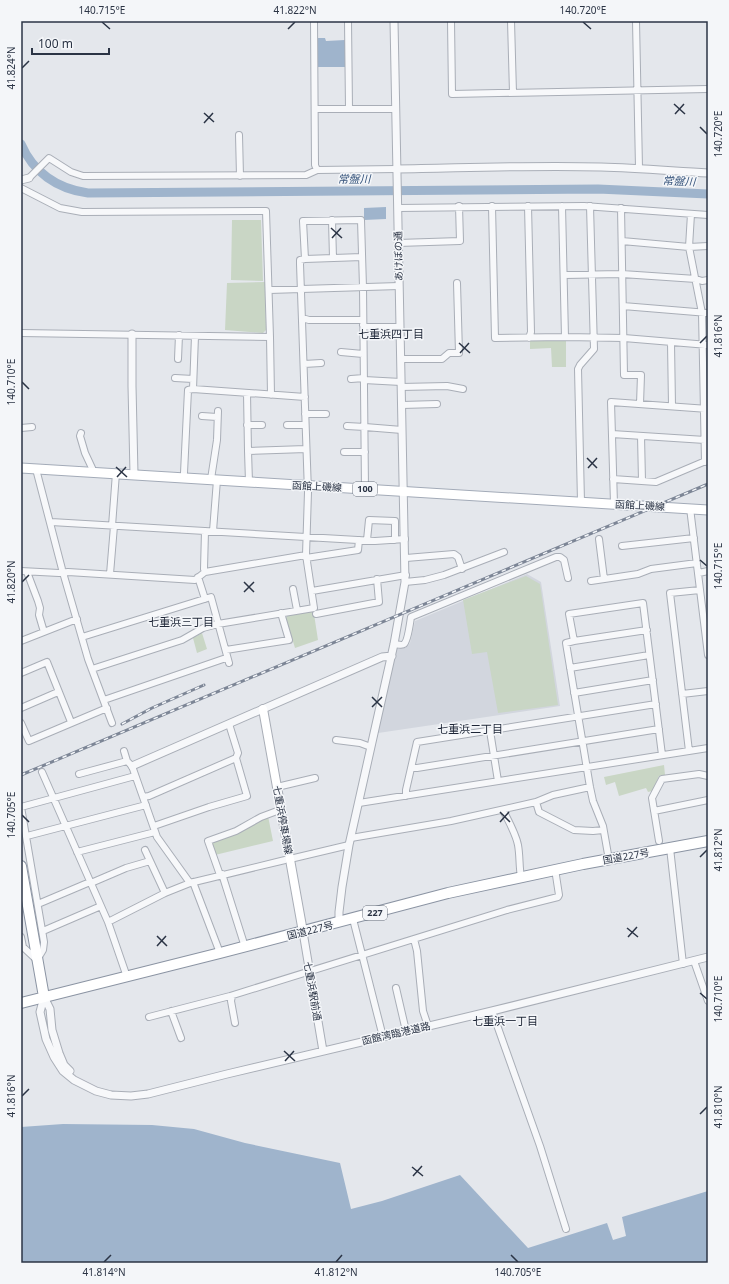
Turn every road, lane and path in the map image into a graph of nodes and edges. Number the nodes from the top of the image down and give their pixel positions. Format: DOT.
graph roads {
  1 [pos="314,21"];
  2 [pos="348,21"];
  3 [pos="394,21"];
  4 [pos="451,21"];
  5 [pos="511,21"];
  6 [pos="636,21"];
  7 [pos="708,88"];
  8 [pos="638,90"];
  9 [pos="513,93"];
  10 [pos="349,109"];
  11 [pos="396,109"];
  12 [pos="315,110"];
  13 [pos="239,135"];
  14 [pos="639,168"];
  15 [pos="397,169"];
  16 [pos="317,170"];
  17 [pos="708,173"];
  18 [pos="240,176"];
  19 [pos="29,178"];
  20 [pos="21,180"];
  21 [pos="21,188"];
  22 [pos="398,205"];
  23 [pos="459,206"];
  24 [pos="492,206"];
  25 [pos="528,206"];
  26 [pos="562,206"];
  27 [pos="590,206"];
  28 [pos="621,208"];
  29 [pos="691,214"];
  30 [pos="708,215"];
  31 [pos="332,220"];
  32 [pos="622,241"];
  33 [pos="398,243"];
  34 [pos="708,246"];
  35 [pos="689,247"];
  36 [pos="362,257"];
  37 [pos="333,258"];
  38 [pos="305,260"];
  39 [pos="564,274"];
  40 [pos="592,274"];
  41 [pos="622,274"];
  42 [pos="696,279"];
  43 [pos="708,280"];
  44 [pos="457,283"];
  45 [pos="399,286"];
  46 [pos="363,287"];
  47 [pos="269,290"];
  48 [pos="302,290"];
  49 [pos="623,306"];
  50 [pos="705,313"];
  51 [pos="302,318"];
  52 [pos="363,323"];
  53 [pos="400,327"];
  54 [pos="21,333"];
  55 [pos="132,334"];
  56 [pos="179,335"];
  57 [pos="195,336"];
  58 [pos="270,337"];
  59 [pos="565,337"];
  60 [pos="593,337"];
  61 [pos="529,338"];
  62 [pos="624,338"];
  63 [pos="671,343"];
  64 [pos="706,345"];
  65 [pos="341,352"];
  66 [pos="364,354"];
  67 [pos="178,359"];
  68 [pos="400,359"];
  69 [pos="321,363"];
  70 [pos="304,364"];
  71 [pos="706,376"];
  72 [pos="175,378"];
  73 [pos="193,379"];
  74 [pos="351,379"];
  75 [pos="364,379"];
  76 [pos="401,385"];
  77 [pos="193,389"];
  78 [pos="463,389"];
  79 [pos="246,393"];
  80 [pos="271,395"];
  81 [pos="305,397"];
  82 [pos="437,404"];
  83 [pos="640,404"];
  84 [pos="402,405"];
  85 [pos="672,406"];
  86 [pos="706,408"];
  87 [pos="305,414"];
  88 [pos="326,414"];
  89 [pos="202,416"];
  90 [pos="247,425"];
  91 [pos="262,425"];
  92 [pos="287,425"];
  93 [pos="306,425"];
  94 [pos="347,426"];
  95 [pos="365,427"];
  96 [pos="21,428"];
  97 [pos="32,428"];
  98 [pos="402,430"];
  99 [pos="81,433"];
  100 [pos="612,434"];
  101 [pos="641,436"];
  102 [pos="705,440"];
  103 [pos="306,449"];
  104 [pos="248,451"];
  105 [pos="344,452"];
  106 [pos="365,452"];
  107 [pos="706,461"];
  108 [pos="21,468"];
  109 [pos="36,468"];
  110 [pos="92,468"];
  111 [pos="116,473"];
  112 [pos="184,473"];
  113 [pos="134,474"];
  114 [pos="214,479"];
  115 [pos="613,479"];
  116 [pos="642,481"];
  117 [pos="249,482"];
  118 [pos="308,485"];
  119 [pos="365,489"];
  120 [pos="403,491"];
  121 [pos="581,502"];
  122 [pos="614,504"];
  123 [pos="690,508"];
  124 [pos="708,510"];
  125 [pos="51,522"];
  126 [pos="113,526"];
  127 [pos="205,531"];
  128 [pos="213,531"];
  129 [pos="306,537"];
  130 [pos="694,538"];
  131 [pos="599,539"];
  132 [pos="359,540"];
  133 [pos="367,540"];
  134 [pos="395,540"];
  135 [pos="405,540"];
  136 [pos="622,546"];
  137 [pos="504,552"];
  138 [pos="306,557"];
  139 [pos="406,558"];
  140 [pos="697,563"];
  141 [pos="462,569"];
  142 [pos="24,571"];
  143 [pos="708,571"];
  144 [pos="64,572"];
  145 [pos="205,572"];
  146 [pos="698,573"];
  147 [pos="110,574"];
  148 [pos="198,577"];
  149 [pos="405,578"];
  150 [pos="568,578"];
  151 [pos="377,579"];
  152 [pos="604,579"];
  153 [pos="591,581"];
  154 [pos="293,589"];
  155 [pos="700,590"];
  156 [pos="312,591"];
  157 [pos="205,598"];
  158 [pos="297,610"];
  159 [pos="281,613"];
  160 [pos="316,614"];
  161 [pos="77,619"];
  162 [pos="218,624"];
  163 [pos="647,630"];
  164 [pos="44,632"];
  165 [pos="82,637"];
  166 [pos="21,641"];
  167 [pos="574,641"];
  168 [pos="394,644"];
  169 [pos="226,650"];
  170 [pos="649,655"];
  171 [pos="708,655"];
  172 [pos="392,656"];
  173 [pos="570,668"];
  174 [pos="92,669"];
  175 [pos="21,673"];
  176 [pos="653,680"];
  177 [pos="708,691"];
  178 [pos="58,692"];
  179 [pos="574,693"];
  180 [pos="682,694"];
  181 [pos="104,700"];
  182 [pos="656,704"];
  183 [pos="21,708"];
  184 [pos="107,708"];
  185 [pos="263,709"];
  186 [pos="578,716"];
  187 [pos="71,722"];
  188 [pos="21,723"];
  189 [pos="112,723"];
  190 [pos="229,724"];
  191 [pos="659,729"];
  192 [pos="490,731"];
  193 [pos="336,740"];
  194 [pos="582,742"];
  195 [pos="368,746"];
  196 [pos="708,748"];
  197 [pos="124,751"];
  198 [pos="689,751"];
  199 [pos="662,755"];
  200 [pos="494,756"];
  201 [pos="236,758"];
  202 [pos="130,763"];
  203 [pos="586,767"];
  204 [pos="411,768"];
  205 [pos="42,772"];
  206 [pos="80,774"];
  207 [pos="136,776"];
  208 [pos="708,776"];
  209 [pos="315,778"];
  210 [pos="498,781"];
  211 [pos="277,787"];
  212 [pos="590,787"];
  213 [pos="406,796"];
  214 [pos="143,797"];
  215 [pos="53,798"];
  216 [pos="708,800"];
  217 [pos="536,802"];
  218 [pos="359,803"];
  219 [pos="146,805"];
  220 [pos="503,810"];
  221 [pos="276,811"];
  222 [pos="654,811"];
  223 [pos="65,826"];
  224 [pos="154,829"];
  225 [pos="603,830"];
  226 [pos="27,836"];
  227 [pos="708,841"];
  228 [pos="350,842"];
  229 [pos="659,842"];
  230 [pos="670,848"];
  231 [pos="145,850"];
  232 [pos="77,852"];
  233 [pos="288,859"];
  234 [pos="609,860"];
  235 [pos="150,861"];
  236 [pos="21,866"];
  237 [pos="555,869"];
  238 [pos="221,874"];
  239 [pos="521,877"];
  240 [pos="191,882"];
  241 [pos="91,883"];
  242 [pos="165,893"];
  243 [pos="38,904"];
  244 [pos="101,906"];
  245 [pos="353,919"];
  246 [pos="108,922"];
  247 [pos="339,922"];
  248 [pos="43,931"];
  249 [pos="303,932"];
  250 [pos="21,936"];
  251 [pos="414,939"];
  252 [pos="245,947"];
  253 [pos="220,953"];
  254 [pos="361,955"];
  255 [pos="708,957"];
  256 [pos="37,960"];
  257 [pos="694,961"];
  258 [pos="683,964"];
  259 [pos="310,971"];
  260 [pos="127,977"];
  261 [pos="396,988"];
  262 [pos="232,996"];
  263 [pos="44,997"];
  264 [pos="708,1001"];
  265 [pos="21,1003"];
  266 [pos="171,1011"];
  267 [pos="492,1011"];
  268 [pos="149,1017"];
  269 [pos="235,1024"];
  270 [pos="428,1026"];
  271 [pos="406,1031"];
  272 [pos="383,1037"];
  273 [pos="181,1038"];
  274 [pos="323,1051"];
  275 [pos="566,1229"];
  1 -- 12 [label="street"];
  2 -- 10 [label="street"];
  3 -- 11 [label="street, あけぼの通"];
  4 -- 9 [label="street"];
  5 -- 9 [label="street"];
  6 -- 8 [label="street"];
  7 -- 8 [label="street"];
  8 -- 9 [label="street"];
  8 -- 14 [label="street"];
  10 -- 11 [label="street"];
  10 -- 12 [label="street"];
  11 -- 15 [label="street, あけぼの通"];
  12 -- 16 [label="street"];
  13 -- 18 [label="street"];
  14 -- 15 [label="street"];
  14 -- 17 [label="street"];
  15 -- 16 [label="street"];
  15 -- 22 [label="street, あけぼの通"];
  16 -- 18 [label="street"];
  18 -- 19 [label="street"];
  19 -- 20 [label="street"];
  21 -- 47 [label="street"];
  22 -- 23 [label="street"];
  22 -- 33 [label="street, あけぼの通"];
  23 -- 24 [label="street"];
  23 -- 33 [label="street"];
  24 -- 25 [label="street"];
  24 -- 61 [label="street"];
  25 -- 26 [label="street"];
  25 -- 61 [label="street"];
  26 -- 27 [label="street"];
  26 -- 39 [label="street"];
  27 -- 28 [label="street"];
  27 -- 40 [label="street"];
  28 -- 29 [label="street"];
  28 -- 32 [label="street"];
  29 -- 30 [label="street"];
  29 -- 35 [label="street"];
  31 -- 36 [label="street"];
  31 -- 37 [label="street"];
  31 -- 38 [label="street"];
  32 -- 35 [label="street"];
  32 -- 41 [label="street"];
  33 -- 45 [label="street, あけぼの通"];
  34 -- 35 [label="street"];
  35 -- 42 [label="street"];
  36 -- 37 [label="street"];
  36 -- 46 [label="street"];
  37 -- 38 [label="street"];
  38 -- 48 [label="street"];
  39 -- 40 [label="street"];
  39 -- 59 [label="street"];
  40 -- 41 [label="street"];
  40 -- 60 [label="street"];
  41 -- 42 [label="street"];
  41 -- 49 [label="street"];
  42 -- 43 [label="street"];
  42 -- 50 [label="street"];
  44 -- 68 [label="street"];
  45 -- 46 [label="street"];
  45 -- 53 [label="street, あけぼの通"];
  46 -- 48 [label="street"];
  46 -- 52 [label="street"];
  47 -- 48 [label="street"];
  47 -- 58 [label="street"];
  48 -- 51 [label="street"];
  49 -- 50 [label="street"];
  49 -- 62 [label="street"];
  50 -- 64 [label="street"];
  51 -- 52 [label="street"];
  51 -- 70 [label="street"];
  52 -- 53 [label="street"];
  52 -- 66 [label="street"];
  53 -- 68 [label="street, あけぼの通"];
  54 -- 55 [label="street"];
  55 -- 56 [label="street"];
  55 -- 113 [label="street"];
  56 -- 57 [label="street"];
  56 -- 67 [label="street"];
  57 -- 58 [label="street"];
  57 -- 73 [label="street"];
  58 -- 80 [label="street"];
  59 -- 60 [label="street"];
  59 -- 61 [label="street"];
  60 -- 62 [label="street"];
  60 -- 121 [label="street"];
  62 -- 63 [label="street"];
  62 -- 83 [label="street"];
  63 -- 64 [label="street"];
  63 -- 85 [label="street"];
  64 -- 71 [label="street"];
  65 -- 66 [label="street"];
  66 -- 75 [label="street"];
  68 -- 76 [label="street, あけぼの通"];
  69 -- 70 [label="street"];
  70 -- 81 [label="street"];
  71 -- 86 [label="street"];
  72 -- 73 [label="street"];
  73 -- 77 [label="street"];
  74 -- 75 [label="street"];
  75 -- 76 [label="street"];
  75 -- 95 [label="street"];
  76 -- 78 [label="street"];
  76 -- 84 [label="street, あけぼの通"];
  77 -- 79 [label="street"];
  77 -- 112 [label="street"];
  79 -- 80 [label="street"];
  79 -- 90 [label="street"];
  80 -- 81 [label="street"];
  81 -- 87 [label="street"];
  82 -- 84 [label="street"];
  83 -- 85 [label="street"];
  83 -- 100 [label="street"];
  84 -- 98 [label="street, あけぼの通"];
  85 -- 86 [label="street"];
  86 -- 102 [label="street"];
  87 -- 88 [label="street"];
  87 -- 93 [label="street"];
  89 -- 114 [label="street"];
  90 -- 91 [label="street"];
  90 -- 104 [label="street"];
  92 -- 93 [label="street"];
  93 -- 103 [label="street"];
  94 -- 95 [label="street"];
  95 -- 98 [label="street"];
  95 -- 106 [label="street"];
  96 -- 97 [label="street"];
  98 -- 120 [label="street, あけぼの通"];
  99 -- 110 [label="street"];
  100 -- 101 [label="street"];
  100 -- 115 [label="street"];
  101 -- 102 [label="street"];
  101 -- 116 [label="street"];
  102 -- 107 [label="street"];
  103 -- 104 [label="street"];
  103 -- 118 [label="street"];
  104 -- 117 [label="street"];
  105 -- 106 [label="street"];
  106 -- 119 [label="street"];
  107 -- 116 [label="street"];
  108 -- 109 [label="main road, 函館上磯線 / 100"];
  109 -- 111 [label="main road, 函館上磯線 / 100"];
  109 -- 125 [label="street"];
  111 -- 113 [label="main road, 函館上磯線 / 100"];
  111 -- 126 [label="street"];
  113 -- 114 [label="main road, 函館上磯線 / 100"];
  114 -- 117 [label="main road, 函館上磯線 / 100"];
  114 -- 128 [label="street"];
  115 -- 116 [label="street"];
  115 -- 122 [label="street"];
  117 -- 118 [label="main road, 函館上磯線 / 100"];
  118 -- 119 [label="main road, 函館上磯線 / 100"];
  118 -- 129 [label="street"];
  119 -- 120 [label="main road, 函館上磯線 / 100"];
  120 -- 121 [label="main road, 函館上磯線 / 100"];
  120 -- 135 [label="street, あけぼの通"];
  121 -- 122 [label="main road, 函館上磯線 / 100"];
  122 -- 123 [label="main road, 函館上磯線 / 100"];
  123 -- 124 [label="main road, 函館上磯線 / 100"];
  123 -- 130 [label="street"];
  125 -- 126 [label="street"];
  125 -- 144 [label="street"];
  126 -- 127 [label="street"];
  126 -- 147 [label="street"];
  127 -- 128 [label="street"];
  127 -- 145 [label="street"];
  128 -- 129 [label="street"];
  129 -- 132 [label="street"];
  129 -- 138 [label="street"];
  130 -- 136 [label="street"];
  130 -- 140 [label="street"];
  131 -- 152 [label="street"];
  132 -- 133 [label="street"];
  132 -- 138 [label="street"];
  133 -- 134 [label="street"];
  133 -- 134 [label="street"];
  134 -- 135 [label="street"];
  135 -- 139 [label="street, あけぼの通"];
  137 -- 141 [label="street"];
  138 -- 145 [label="street"];
  138 -- 156 [label="street"];
  139 -- 141 [label="street"];
  139 -- 149 [label="street, あけぼの通"];
  140 -- 146 [label="street"];
  140 -- 152 [label="street"];
  141 -- 149 [label="street"];
  142 -- 144 [label="street"];
  142 -- 164 [label="street"];
  143 -- 146 [label="street"];
  144 -- 147 [label="street"];
  144 -- 161 [label="street"];
  145 -- 148 [label="street"];
  146 -- 155 [label="street"];
  147 -- 148 [label="street"];
  148 -- 157 [label="street"];
  149 -- 151 [label="street"];
  149 -- 168 [label="street, あけぼの通"];
  150 -- 168 [label="street"];
  151 -- 156 [label="street"];
  151 -- 160 [label="street"];
  152 -- 153 [label="street"];
  154 -- 158 [label="street"];
  155 -- 171 [label="street"];
  155 -- 180 [label="street"];
  156 -- 158 [label="street"];
  157 -- 162 [label="street"];
  157 -- 165 [label="street"];
  158 -- 159 [label="street"];
  159 -- 162 [label="street"];
  159 -- 169 [label="street"];
  161 -- 164 [label="street"];
  161 -- 165 [label="street"];
  162 -- 169 [label="street"];
  162 -- 174 [label="street"];
  163 -- 167 [label="street"];
  163 -- 167 [label="street"];
  163 -- 170 [label="street"];
  164 -- 166 [label="street"];
  165 -- 174 [label="street"];
  167 -- 173 [label="street"];
  168 -- 172 [label="street, あけぼの通"];
  169 -- 181 [label="street"];
  170 -- 173 [label="street"];
  170 -- 176 [label="street"];
  172 -- 185 [label="street"];
  172 -- 218 [label="street, あけぼの通"];
  173 -- 179 [label="street"];
  174 -- 181 [label="street"];
  175 -- 178 [label="street"];
  176 -- 179 [label="street"];
  176 -- 182 [label="street"];
  177 -- 180 [label="street"];
  178 -- 183 [label="street"];
  178 -- 187 [label="street"];
  179 -- 186 [label="street"];
  180 -- 198 [label="street"];
  181 -- 184 [label="street"];
  182 -- 186 [label="street"];
  182 -- 191 [label="street"];
  184 -- 187 [label="street"];
  184 -- 189 [label="street"];
  185 -- 190 [label="street"];
  185 -- 211 [label="main road, 七重浜停車場線"];
  186 -- 192 [label="street"];
  186 -- 194 [label="street"];
  187 -- 188 [label="street"];
  190 -- 201 [label="street"];
  190 -- 202 [label="street"];
  191 -- 194 [label="street"];
  191 -- 199 [label="street"];
  192 -- 200 [label="street"];
  192 -- 204 [label="street"];
  193 -- 195 [label="street"];
  194 -- 200 [label="street"];
  194 -- 203 [label="street"];
  196 -- 198 [label="street"];
  197 -- 202 [label="street"];
  198 -- 199 [label="street"];
  199 -- 203 [label="street"];
  200 -- 204 [label="street"];
  200 -- 210 [label="street"];
  201 -- 214 [label="street"];
  201 -- 224 [label="street"];
  202 -- 206 [label="street"];
  202 -- 207 [label="street"];
  203 -- 210 [label="street"];
  203 -- 212 [label="street"];
  204 -- 213 [label="street"];
  205 -- 215 [label="street"];
  207 -- 214 [label="street"];
  207 -- 215 [label="street"];
  208 -- 222 [label="street"];
  209 -- 211 [label="street"];
  210 -- 213 [label="street"];
  211 -- 233 [label="main road, 七重浜停車場線"];
  212 -- 217 [label="street"];
  212 -- 225 [label="street"];
  213 -- 218 [label="street"];
  214 -- 219 [label="street"];
  215 -- 223 [label="street"];
  215 -- 226 [label="street"];
  216 -- 222 [label="street"];
  217 -- 220 [label="street"];
  217 -- 225 [label="street"];
  218 -- 228 [label="street, あけぼの通"];
  219 -- 223 [label="street"];
  219 -- 224 [label="street"];
  220 -- 228 [label="street"];
  220 -- 239 [label="street"];
  221 -- 238 [label="street"];
  222 -- 229 [label="street"];
  223 -- 226 [label="street"];
  223 -- 232 [label="street"];
  224 -- 232 [label="street"];
  224 -- 240 [label="street"];
  225 -- 234 [label="street"];
  226 -- 243 [label="street"];
  227 -- 230 [label="highway, 国道227号 / 227"];
  228 -- 233 [label="street"];
  228 -- 247 [label="street, あけぼの通"];
  230 -- 234 [label="highway, 国道227号 / 227"];
  230 -- 258 [label="street"];
  231 -- 235 [label="street"];
  232 -- 241 [label="street"];
  233 -- 238 [label="street"];
  233 -- 249 [label="main road, 七重浜停車場線"];
  234 -- 237 [label="highway, 国道227号 / 227"];
  235 -- 241 [label="street"];
  235 -- 242 [label="street"];
  236 -- 256 [label="highway"];
  237 -- 239 [label="highway, 国道227号 / 227"];
  237 -- 251 [label="street"];
  238 -- 240 [label="street"];
  238 -- 252 [label="street"];
  239 -- 245 [label="highway, 国道227号 / 227"];
  240 -- 242 [label="street"];
  240 -- 253 [label="street"];
  241 -- 243 [label="street"];
  241 -- 244 [label="street"];
  242 -- 246 [label="street"];
  243 -- 248 [label="street"];
  244 -- 246 [label="street"];
  244 -- 248 [label="street"];
  245 -- 247 [label="highway, 国道227号 / 227"];
  245 -- 254 [label="street"];
  246 -- 260 [label="street"];
  247 -- 249 [label="highway, 国道227号 / 227"];
  248 -- 256 [label="street"];
  249 -- 252 [label="highway, 国道227号 / 227"];
  249 -- 259 [label="street, 七重浜駅前通"];
  250 -- 256 [label="street"];
  251 -- 254 [label="street"];
  251 -- 270 [label="street"];
  252 -- 253 [label="highway, 国道227号 / 227"];
  253 -- 260 [label="highway, 国道227号 / 227"];
  254 -- 259 [label="street"];
  254 -- 272 [label="street"];
  255 -- 257 [label="street, 函館湾臨港道路"];
  256 -- 263 [label="highway"];
  257 -- 258 [label="street, 函館湾臨港道路"];
  257 -- 264 [label="street"];
  258 -- 267 [label="street, 函館湾臨港道路"];
  259 -- 262 [label="street"];
  259 -- 274 [label="street, 七重浜駅前通"];
  260 -- 263 [label="highway, 国道227号 / 227"];
  261 -- 271 [label="street"];
  262 -- 266 [label="street"];
  262 -- 269 [label="street"];
  263 -- 265 [label="highway, 国道227号"];
  263 -- 274 [label="street, 函館湾臨港道路"];
  266 -- 268 [label="street"];
  266 -- 273 [label="street"];
  267 -- 270 [label="street, 函館湾臨港道路"];
  267 -- 275 [label="street"];
  270 -- 271 [label="street, 函館湾臨港道路"];
  271 -- 272 [label="street, 函館湾臨港道路"];
  272 -- 274 [label="street, 函館湾臨港道路"];
}
